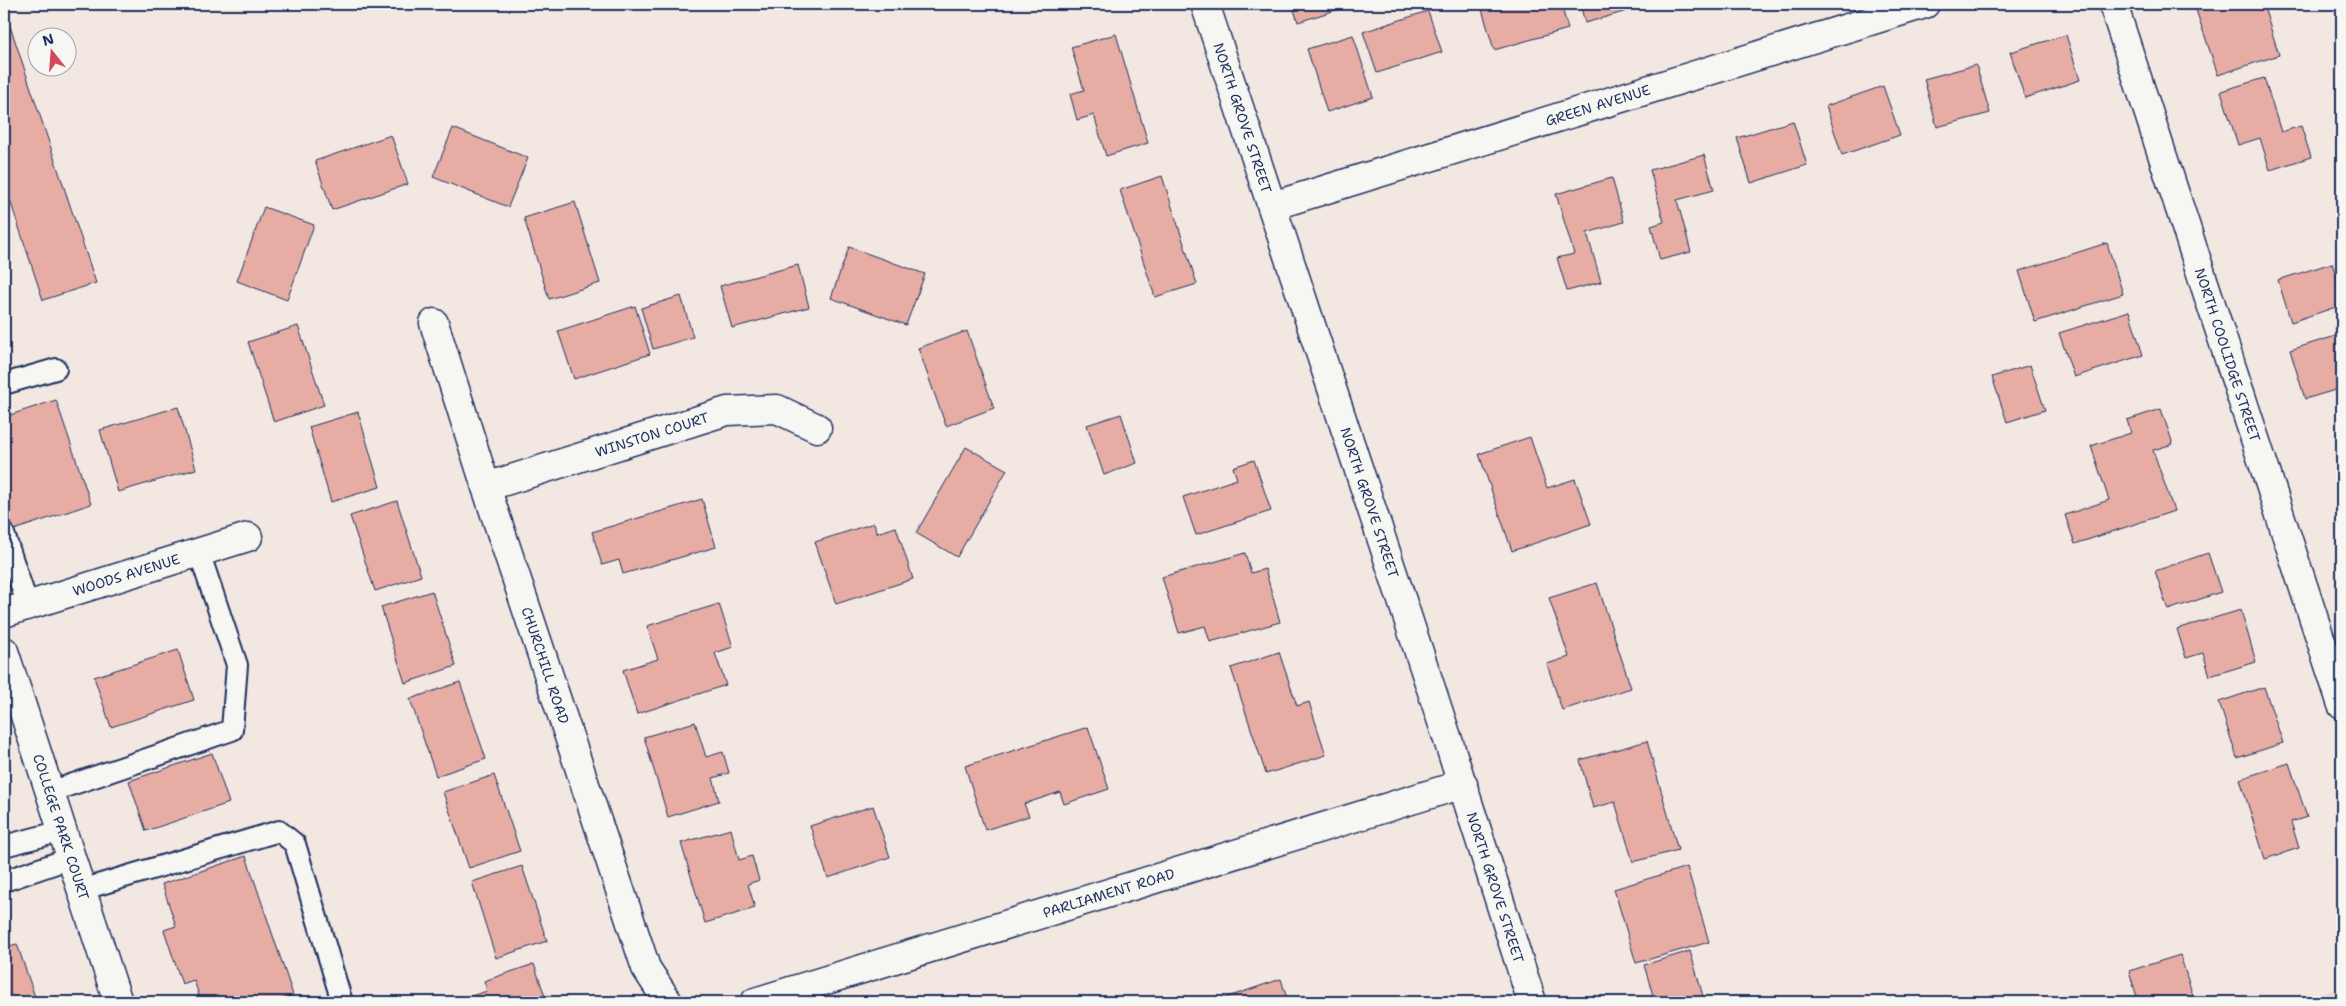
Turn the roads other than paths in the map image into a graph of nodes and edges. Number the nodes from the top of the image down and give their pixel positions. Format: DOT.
graph roads {
  1 [pos="1205,4"];
  2 [pos="1925,4"];
  3 [pos="2113,4"];
  4 [pos="1272,206"];
  5 [pos="434,323"];
  6 [pos="56,369"];
  7 [pos="4,384"];
  8 [pos="817,428"];
  9 [pos="486,487"];
  10 [pos="4,534"];
  11 [pos="248,537"];
  12 [pos="199,552"];
  13 [pos="16,610"];
  14 [pos="4,651"];
  15 [pos="2342,705"];
  16 [pos="1463,784"];
  17 [pos="50,792"];
  18 [pos="62,831"];
  19 [pos="4,846"];
  20 [pos="71,858"];
  21 [pos="4,881"];
  22 [pos="81,890"];
  23 [pos="118,1002"];
  24 [pos="342,1002"];
  25 [pos="668,1002"];
  26 [pos="755,1002"];
  27 [pos="1532,1002"];
  1 -- 4 [label="street, NORTH GROVE STREET"];
  2 -- 4 [label="street, GREEN AVENUE"];
  3 -- 15 [label="street, NORTH COOLIDGE STREET"];
  4 -- 16 [label="street, NORTH GROVE STREET"];
  5 -- 9 [label="street, CHURCHILL ROAD"];
  6 -- 7 [label="lane"];
  8 -- 9 [label="street, WINSTON COURT"];
  9 -- 25 [label="street, CHURCHILL ROAD"];
  10 -- 13 [label="lane"];
  11 -- 12 [label="street, WOODS AVENUE"];
  12 -- 13 [label="street, WOODS AVENUE"];
  12 -- 17 [label="lane"];
  14 -- 17 [label="street, COLLEGE PARK COURT"];
  16 -- 26 [label="street, PARLIAMENT ROAD"];
  16 -- 27 [label="street, NORTH GROVE STREET"];
  17 -- 18 [label="street, COLLEGE PARK COURT"];
  18 -- 19 [label="lane"];
  18 -- 20 [label="street, COLLEGE PARK COURT"];
  20 -- 21 [label="lane"];
  20 -- 22 [label="street, COLLEGE PARK COURT"];
  22 -- 23 [label="street, COLLEGE PARK COURT"];
  22 -- 24 [label="lane"];
}
